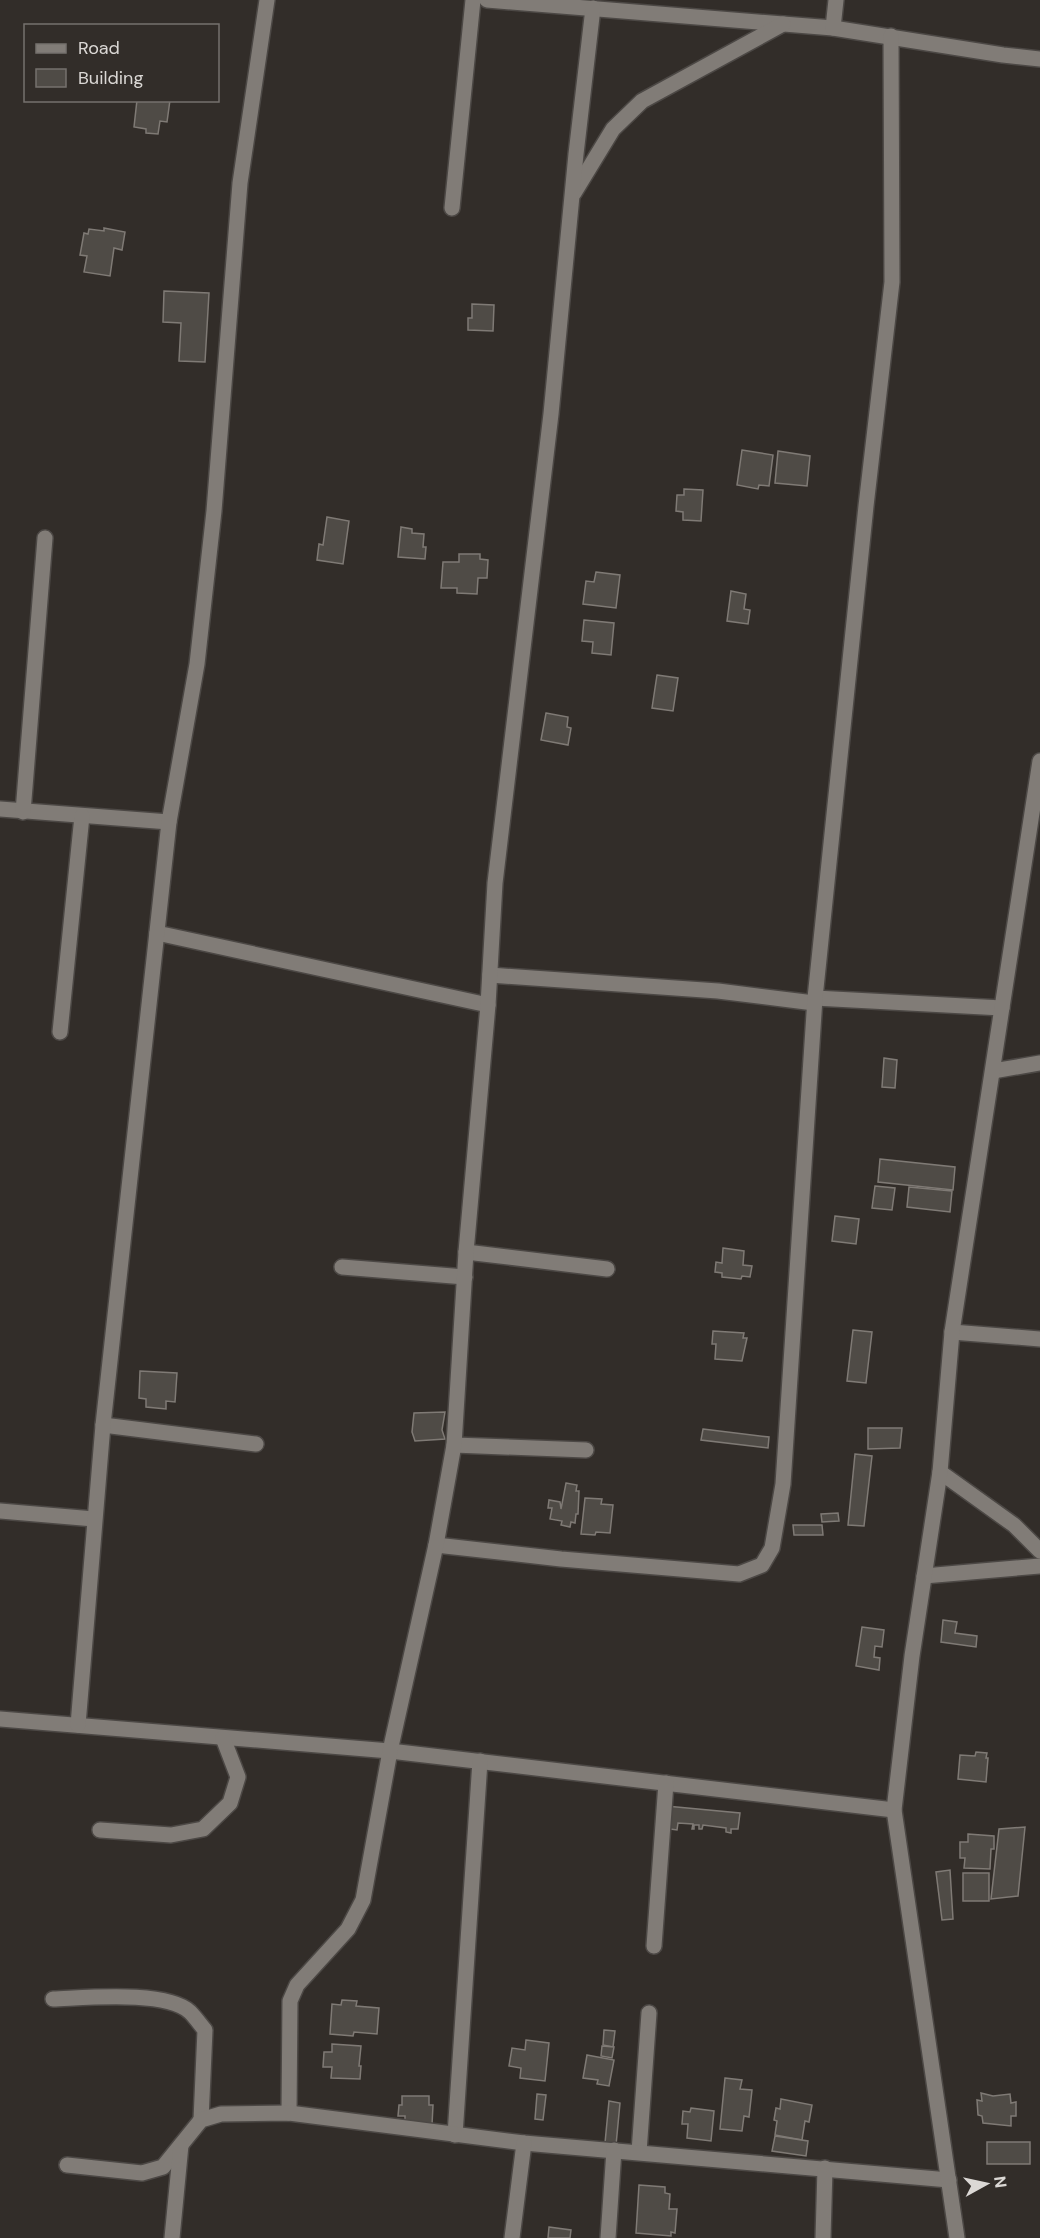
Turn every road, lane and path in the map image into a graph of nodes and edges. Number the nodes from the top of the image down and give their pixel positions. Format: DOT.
graph roads {
  1 [pos="267,0"];
  2 [pos="473,0"];
  3 [pos="487,0"];
  4 [pos="836,0"];
  5 [pos="593,8"];
  6 [pos="783,24"];
  7 [pos="833,28"];
  8 [pos="891,36"];
  9 [pos="1040,59"];
  10 [pos="572,196"];
  11 [pos="452,207"];
  12 [pos="45,538"];
  13 [pos="1040,761"];
  14 [pos="0,809"];
  15 [pos="23,812"];
  16 [pos="82,816"];
  17 [pos="169,822"];
  18 [pos="157,933"];
  19 [pos="490,975"];
  20 [pos="815,1000"];
  21 [pos="488,1005"];
  22 [pos="1002,1008"];
  23 [pos="60,1032"];
  24 [pos="1040,1064"];
  25 [pos="993,1071"];
  26 [pos="466,1252"];
  27 [pos="342,1267"];
  28 [pos="607,1269"];
  29 [pos="465,1277"];
  30 [pos="952,1332"];
  31 [pos="1040,1339"];
  32 [pos="103,1425"];
  33 [pos="256,1444"];
  34 [pos="454,1445"];
  35 [pos="586,1450"];
  36 [pos="940,1472"];
  37 [pos="0,1511"];
  38 [pos="94,1519"];
  39 [pos="436,1545"];
  40 [pos="1040,1551"];
  41 [pos="1040,1566"];
  42 [pos="924,1576"];
  43 [pos="0,1719"];
  44 [pos="78,1725"];
  45 [pos="223,1738"];
  46 [pos="390,1751"];
  47 [pos="480,1761"];
  48 [pos="666,1783"];
  49 [pos="894,1810"];
  50 [pos="100,1830"];
  51 [pos="654,1946"];
  52 [pos="53,1999"];
  53 [pos="649,2013"];
  54 [pos="289,2113"];
  55 [pos="201,2120"];
  56 [pos="454,2135"];
  57 [pos="182,2142"];
  58 [pos="524,2143"];
  59 [pos="614,2150"];
  60 [pos="639,2152"];
  61 [pos="67,2165"];
  62 [pos="825,2168"];
  63 [pos="949,2180"];
  64 [pos="172,2238"];
  65 [pos="512,2238"];
  66 [pos="608,2238"];
  67 [pos="824,2238"];
  68 [pos="957,2238"];
  1 -- 17 [label="street"];
  2 -- 11 [label="street"];
  3 -- 5 [label="street"];
  4 -- 7 [label="street"];
  5 -- 6 [label="street"];
  5 -- 10 [label="street"];
  6 -- 7 [label="street"];
  6 -- 10 [label="street"];
  7 -- 8 [label="street"];
  8 -- 9 [label="street"];
  8 -- 20 [label="street"];
  10 -- 19 [label="street"];
  12 -- 15 [label="street"];
  13 -- 22 [label="street"];
  14 -- 15 [label="street"];
  15 -- 16 [label="street"];
  16 -- 17 [label="street"];
  16 -- 23 [label="street"];
  17 -- 18 [label="street"];
  18 -- 21 [label="street"];
  18 -- 32 [label="street"];
  19 -- 20 [label="street"];
  19 -- 21 [label="street"];
  20 -- 22 [label="street"];
  20 -- 39 [label="street"];
  21 -- 26 [label="street"];
  22 -- 25 [label="street"];
  24 -- 25 [label="street"];
  25 -- 30 [label="street"];
  26 -- 28 [label="street"];
  26 -- 29 [label="street"];
  27 -- 29 [label="street"];
  29 -- 34 [label="street"];
  30 -- 31 [label="street"];
  30 -- 36 [label="street"];
  32 -- 33 [label="street"];
  32 -- 38 [label="street"];
  34 -- 35 [label="street"];
  34 -- 39 [label="street"];
  36 -- 40 [label="street"];
  36 -- 42 [label="street"];
  37 -- 38 [label="street"];
  38 -- 44 [label="street"];
  39 -- 46 [label="street"];
  41 -- 42 [label="street"];
  42 -- 49 [label="street"];
  43 -- 44 [label="street"];
  44 -- 45 [label="street"];
  45 -- 46 [label="street"];
  45 -- 50 [label="street"];
  46 -- 47 [label="street"];
  46 -- 54 [label="street"];
  47 -- 48 [label="street"];
  47 -- 56 [label="street"];
  48 -- 49 [label="street"];
  48 -- 51 [label="street"];
  49 -- 63 [label="street"];
  52 -- 55 [label="street"];
  53 -- 60 [label="street"];
  54 -- 55 [label="street"];
  54 -- 56 [label="street"];
  55 -- 57 [label="street"];
  56 -- 58 [label="street"];
  57 -- 61 [label="street"];
  57 -- 64 [label="street"];
  58 -- 59 [label="street"];
  58 -- 65 [label="street"];
  59 -- 60 [label="street"];
  59 -- 66 [label="street"];
  60 -- 62 [label="street"];
  62 -- 63 [label="street"];
  62 -- 67 [label="street"];
  63 -- 68 [label="street"];
}
